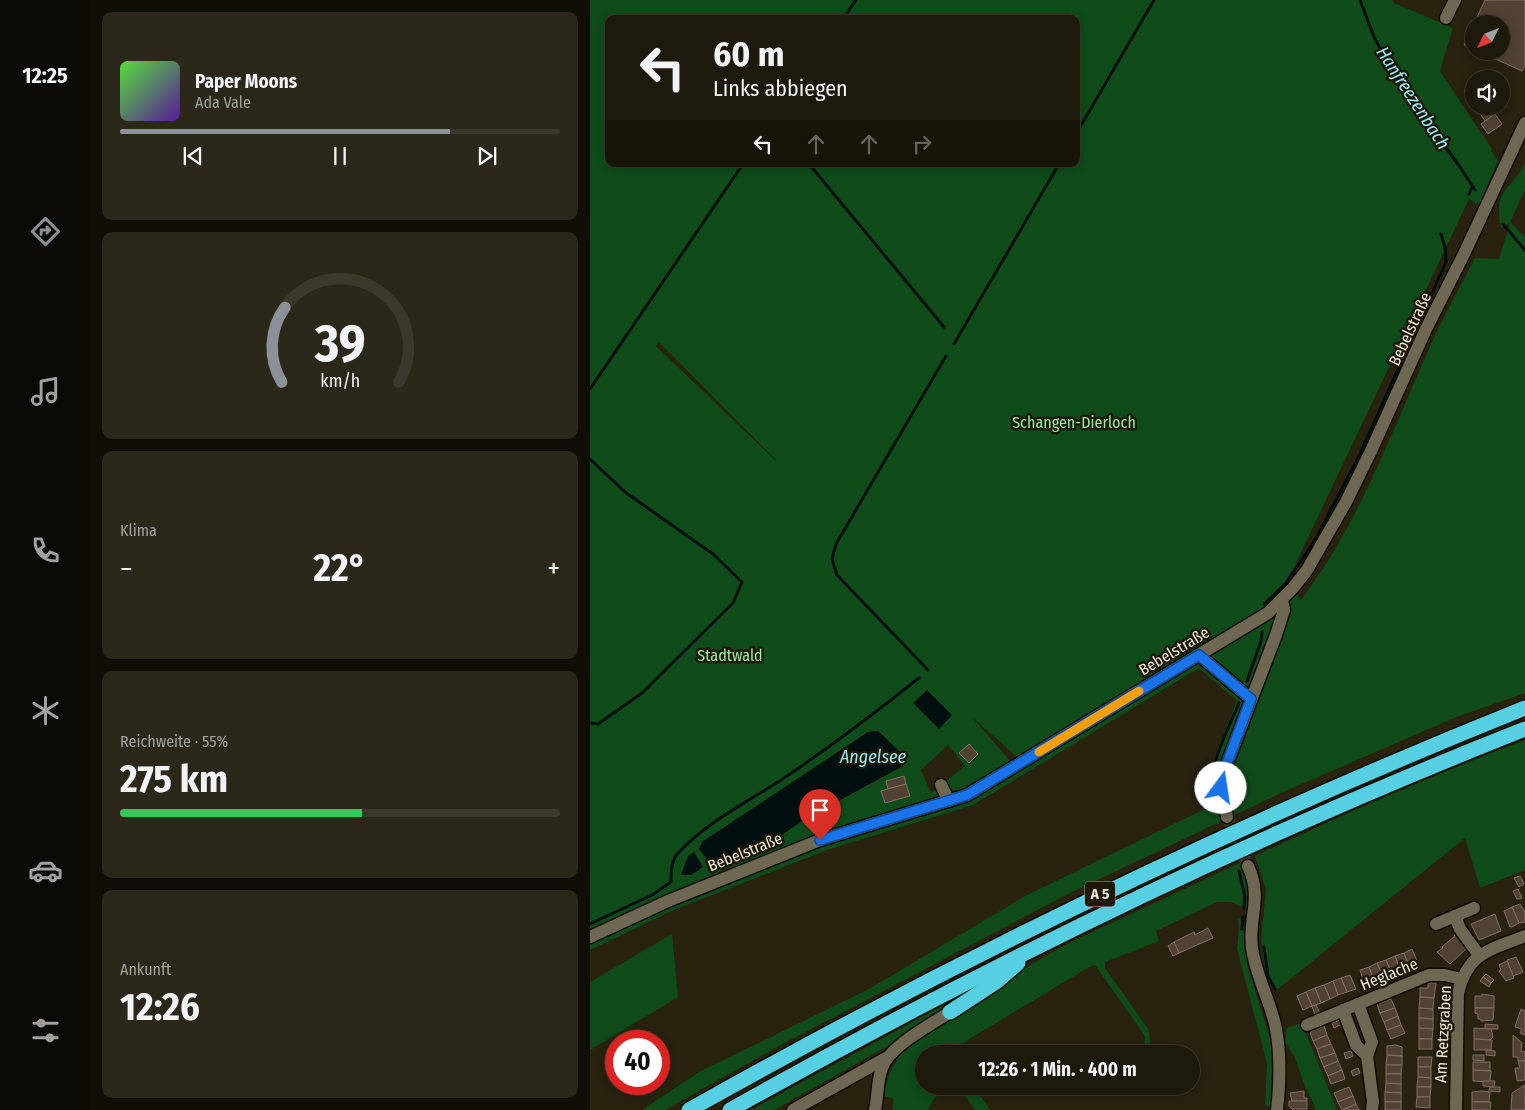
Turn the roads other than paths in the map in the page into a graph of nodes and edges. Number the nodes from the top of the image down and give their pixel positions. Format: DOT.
graph roads {
  1 [pos="1455,0"];
  2 [pos="1446,18"];
  3 [pos="1525,123"];
  4 [pos="1282,600"];
  5 [pos="1268,613"];
  6 [pos="1276,634"];
  7 [pos="1199,655"];
  8 [pos="1251,699"];
  9 [pos="1525,708"];
  10 [pos="1525,729"];
  11 [pos="941,785"];
  12 [pos="949,801"];
  13 [pos="1227,817"];
  14 [pos="1248,866"];
  15 [pos="1474,908"];
  16 [pos="1455,916"];
  17 [pos="1436,924"];
  18 [pos="1525,936"];
  19 [pos="590,937"];
  20 [pos="1037,947"];
  21 [pos="1480,955"];
  22 [pos="1461,979"];
  23 [pos="1358,1004"];
  24 [pos="1343,1010"];
  25 [pos="950,1012"];
  26 [pos="1307,1025"];
  27 [pos="1367,1056"];
  28 [pos="886,1058"];
  29 [pos="876,1106"];
  30 [pos="689,1110"];
  31 [pos="730,1110"];
  32 [pos="793,1110"];
  33 [pos="864,1110"];
  34 [pos="1277,1110"];
  35 [pos="1372,1110"];
  36 [pos="1456,1110"];
  1 -- 2 [label="street"];
  3 -- 4 [label="street, Bebelstraße"];
  4 -- 5 [label="street, Bebelstraße"];
  4 -- 6 [label="street"];
  5 -- 6 [label="street"];
  5 -- 7 [label="street, Bebelstraße"];
  6 -- 8 [label="street"];
  7 -- 8 [label="street"];
  7 -- 12 [label="street, Bebelstraße"];
  8 -- 13 [label="street"];
  9 -- 30 [label="highway, A 5"];
  10 -- 20 [label="highway, A 5"];
  11 -- 12 [label="street"];
  12 -- 19 [label="street, Bebelstraße"];
  14 -- 34 [label="street"];
  15 -- 16 [label="street"];
  16 -- 17 [label="street"];
  16 -- 21 [label="street"];
  18 -- 21 [label="street, Am Retzgraben"];
  20 -- 25 [label="highway"];
  20 -- 31 [label="highway, A 5"];
  21 -- 22 [label="street, Am Retzgraben"];
  22 -- 23 [label="street, Heglache"];
  22 -- 36 [label="street, Am Retzgraben"];
  23 -- 24 [label="street, Heglache"];
  23 -- 27 [label="street, Heglache"];
  24 -- 26 [label="street, Heglache"];
  24 -- 27 [label="street, Heglache"];
  25 -- 28 [label="street"];
  27 -- 35 [label="street, Heglache"];
  28 -- 29 [label="street"];
  28 -- 32 [label="street"];
  29 -- 33 [label="street"];
}
